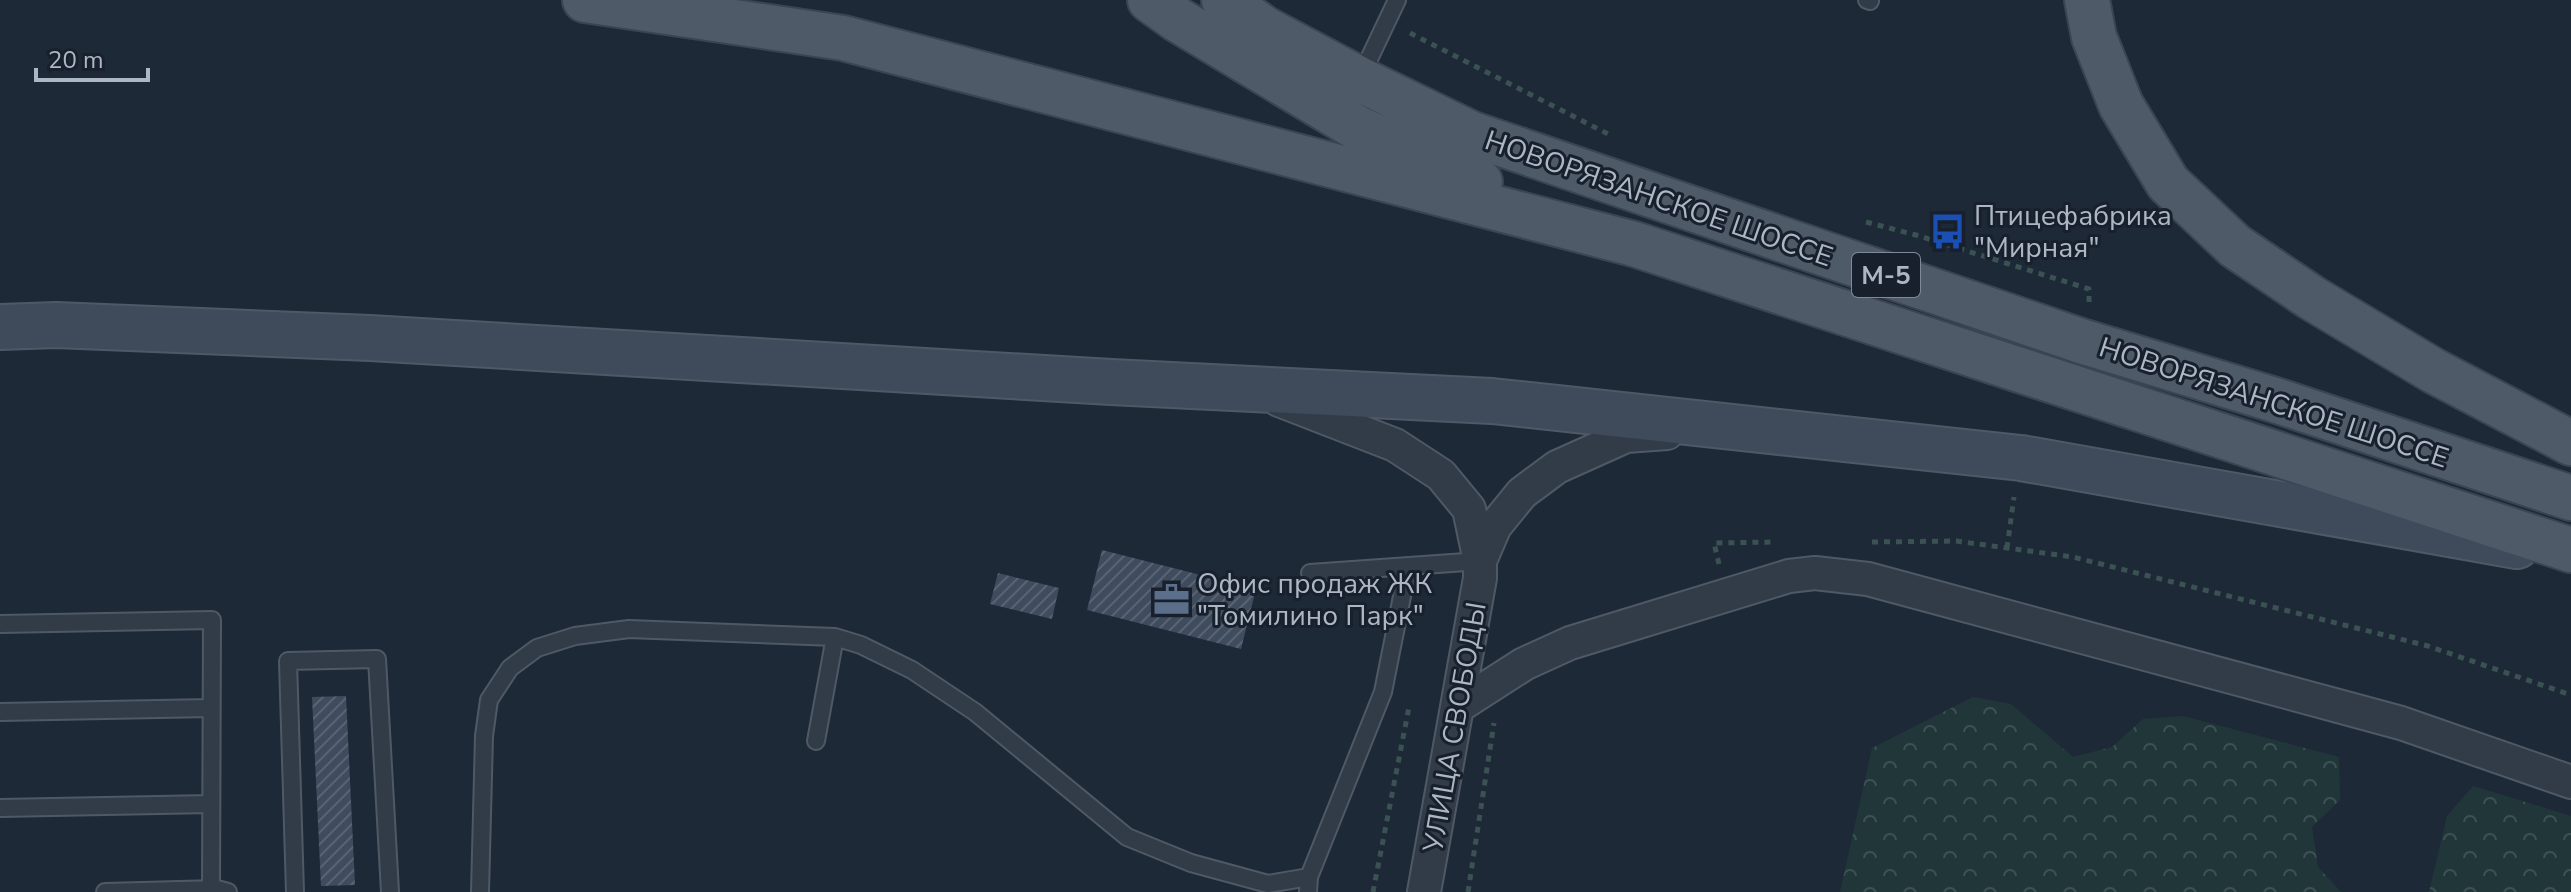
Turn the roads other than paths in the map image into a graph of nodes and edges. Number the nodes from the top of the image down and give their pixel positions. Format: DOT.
graph roads {
  1 [pos="585,0"];
  2 [pos="1150,0"];
  3 [pos="1224,0"];
  4 [pos="1397,0"];
  5 [pos="2087,0"];
  6 [pos="1359,79"];
  7 [pos="1634,244"];
  8 [pos="0,327"];
  9 [pos="1246,389"];
  10 [pos="1747,428"];
  11 [pos="2571,443"];
  12 [pos="2571,498"];
  13 [pos="2571,550"];
  14 [pos="2571,556"];
  15 [pos="1480,561"];
  16 [pos="1408,566"];
  17 [pos="1310,573"];
  18 [pos="0,624"];
  19 [pos="835,637"];
  20 [pos="1457,707"];
  21 [pos="211,708"];
  22 [pos="0,712"];
  23 [pos="816,741"];
  24 [pos="2571,782"];
  25 [pos="211,804"];
  26 [pos="0,808"];
  27 [pos="1308,885"];
  28 [pos="211,889"];
  29 [pos="105,892"];
  30 [pos="228,892"];
  31 [pos="295,892"];
  32 [pos="390,892"];
  33 [pos="480,892"];
  34 [pos="1424,892"];
  1 -- 7 [label="main road"];
  2 -- 7 [label="main road"];
  3 -- 6 [label="main road, НОВОРЯЗАНСКОЕ ШОССЕ / М-5"];
  4 -- 6 [label="lane"];
  5 -- 11 [label="main road"];
  6 -- 12 [label="main road, НОВОРЯЗАНСКОЕ ШОССЕ / М-5"];
  7 -- 13 [label="main road, НОВОРЯЗАНСКОЕ ШОССЕ / М-5"];
  8 -- 9 [label="main road"];
  9 -- 10 [label="main road"];
  9 -- 15 [label="street, УЛИЦА СВОБОДЫ"];
  10 -- 14 [label="main road"];
  10 -- 15 [label="street, УЛИЦА СВОБОДЫ"];
  15 -- 16 [label="lane"];
  15 -- 20 [label="street, УЛИЦА СВОБОДЫ"];
  16 -- 17 [label="lane"];
  16 -- 27 [label="lane"];
  18 -- 21 [label="lane"];
  19 -- 23 [label="lane"];
  19 -- 27 [label="lane"];
  19 -- 33 [label="lane"];
  20 -- 24 [label="street"];
  20 -- 34 [label="street, УЛИЦА СВОБОДЫ"];
  21 -- 22 [label="lane"];
  21 -- 25 [label="lane"];
  25 -- 26 [label="lane"];
  25 -- 28 [label="lane"];
  28 -- 29 [label="lane"];
  28 -- 30 [label="lane"];
  31 -- 32 [label="lane"];
}
